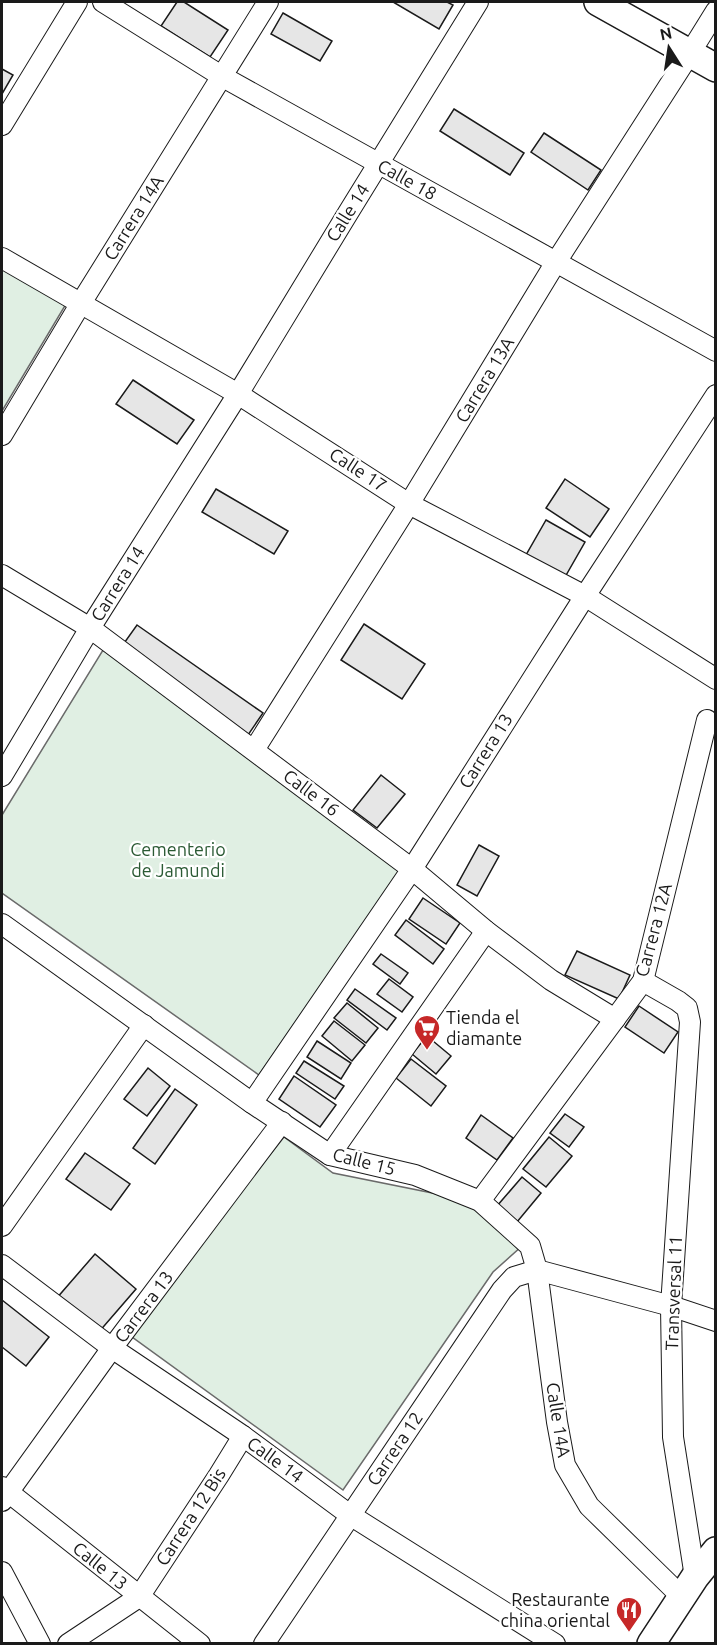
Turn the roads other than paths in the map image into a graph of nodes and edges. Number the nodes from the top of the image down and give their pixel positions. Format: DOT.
graph roads {
  1 [pos="77,2"];
  2 [pos="104,2"];
  3 [pos="268,2"];
  4 [pos="478,2"];
  5 [pos="598,2"];
  6 [pos="716,10"];
  7 [pos="690,53"];
  8 [pos="716,69"];
  9 [pos="223,77"];
  10 [pos="2,125"];
  11 [pos="379,164"];
  12 [pos="2,258"];
  13 [pos="556,262"];
  14 [pos="81,303"];
  15 [pos="716,351"];
  16 [pos="238,394"];
  17 [pos="716,395"];
  18 [pos="2,435"];
  19 [pos="409,504"];
  20 [pos="2,575"];
  21 [pos="585,596"];
  22 [pos="90,628"];
  23 [pos="716,679"];
  24 [pos="709,730"];
  25 [pos="254,750"];
  26 [pos="2,776"];
  27 [pos="412,868"];
  28 [pos="2,924"];
  29 [pos="486,931"];
  30 [pos="643,981"];
  31 [pos="615,1019"];
  32 [pos="144,1025"];
  33 [pos="252,1103"];
  34 [pos="282,1122"];
  35 [pos="330,1155"];
  36 [pos="480,1201"];
  37 [pos="2,1226"];
  38 [pos="2,1264"];
  39 [pos="537,1270"];
  40 [pos="671,1306"];
  41 [pos="716,1321"];
  42 [pos="112,1348"];
  43 [pos="243,1436"];
  44 [pos="3,1493"];
  45 [pos="350,1515"];
  46 [pos="716,1551"];
  47 [pos="2,1572"];
  48 [pos="689,1587"];
  49 [pos="138,1597"];
  50 [pos="40,1644"];
  51 [pos="68,1644"];
  52 [pos="200,1644"];
  53 [pos="264,1644"];
  54 [pos="555,1644"];
  55 [pos="651,1644"];
  1 -- 10 [label="street"];
  2 -- 9 [label="street, Calle 18"];
  3 -- 9 [label="street, Carrera 14A"];
  4 -- 11 [label="street, Calle 14"];
  5 -- 7 [label="street"];
  6 -- 7 [label="street, Carrera 13A"];
  7 -- 8 [label="street"];
  7 -- 13 [label="street, Carrera 13A"];
  9 -- 11 [label="street, Calle 18"];
  9 -- 14 [label="street, Carrera 14A"];
  11 -- 13 [label="street, Calle 18"];
  11 -- 16 [label="street, Calle 14"];
  12 -- 14 [label="street, Calle 17"];
  13 -- 15 [label="street, Calle 18"];
  13 -- 19 [label="street, Carrera 13A"];
  14 -- 16 [label="street, Calle 17"];
  14 -- 18 [label="street, Carrera 14A"];
  16 -- 19 [label="street, Calle 17"];
  16 -- 22 [label="street, Carrera 14"];
  17 -- 21 [label="street, Carrera 13"];
  19 -- 21 [label="street, Calle 17"];
  19 -- 25 [label="street, Carrera 13A"];
  20 -- 22 [label="street, Calle 16"];
  21 -- 23 [label="street, Calle 17"];
  21 -- 27 [label="street, Carrera 13"];
  22 -- 25 [label="street, Calle 16"];
  22 -- 26 [label="street, Carrera 14"];
  24 -- 30 [label="street, Carrera 12A"];
  25 -- 27 [label="street, Calle 16"];
  27 -- 29 [label="street, Calle 16"];
  27 -- 33 [label="street, Carrera 13"];
  28 -- 32 [label="street, Calle 15"];
  29 -- 31 [label="street, Calle 16"];
  29 -- 35 [label="street"];
  30 -- 31 [label="street, Carrera 12A"];
  30 -- 40 [label="street, Transversal 11"];
  31 -- 36 [label="street, Carrera 12A"];
  32 -- 33 [label="street, Calle 15"];
  32 -- 37 [label="street"];
  33 -- 34 [label="street, Calle 15"];
  34 -- 35 [label="street, Calle 15"];
  34 -- 42 [label="street, Carrera 13"];
  35 -- 36 [label="street, Calle 15"];
  36 -- 39 [label="street, Calle 15"];
  38 -- 42 [label="street, Calle 14"];
  39 -- 40 [label="street"];
  39 -- 45 [label="street, Carrera 12"];
  39 -- 48 [label="street, Calle 14A"];
  40 -- 41 [label="street"];
  40 -- 48 [label="street, Transversal 11"];
  42 -- 43 [label="street, Calle 14"];
  42 -- 44 [label="street, Carrera 13"];
  43 -- 45 [label="street, Calle 14"];
  43 -- 49 [label="street, Carrera 12 Bis"];
  44 -- 49 [label="street, Calle 13"];
  45 -- 53 [label="street, Carrera 12"];
  45 -- 54 [label="street, Calle 14"];
  46 -- 48 [label="street"];
  47 -- 50 [label="street"];
  48 -- 55 [label="street"];
  49 -- 51 [label="street"];
  49 -- 52 [label="street, Calle 13"];
}
